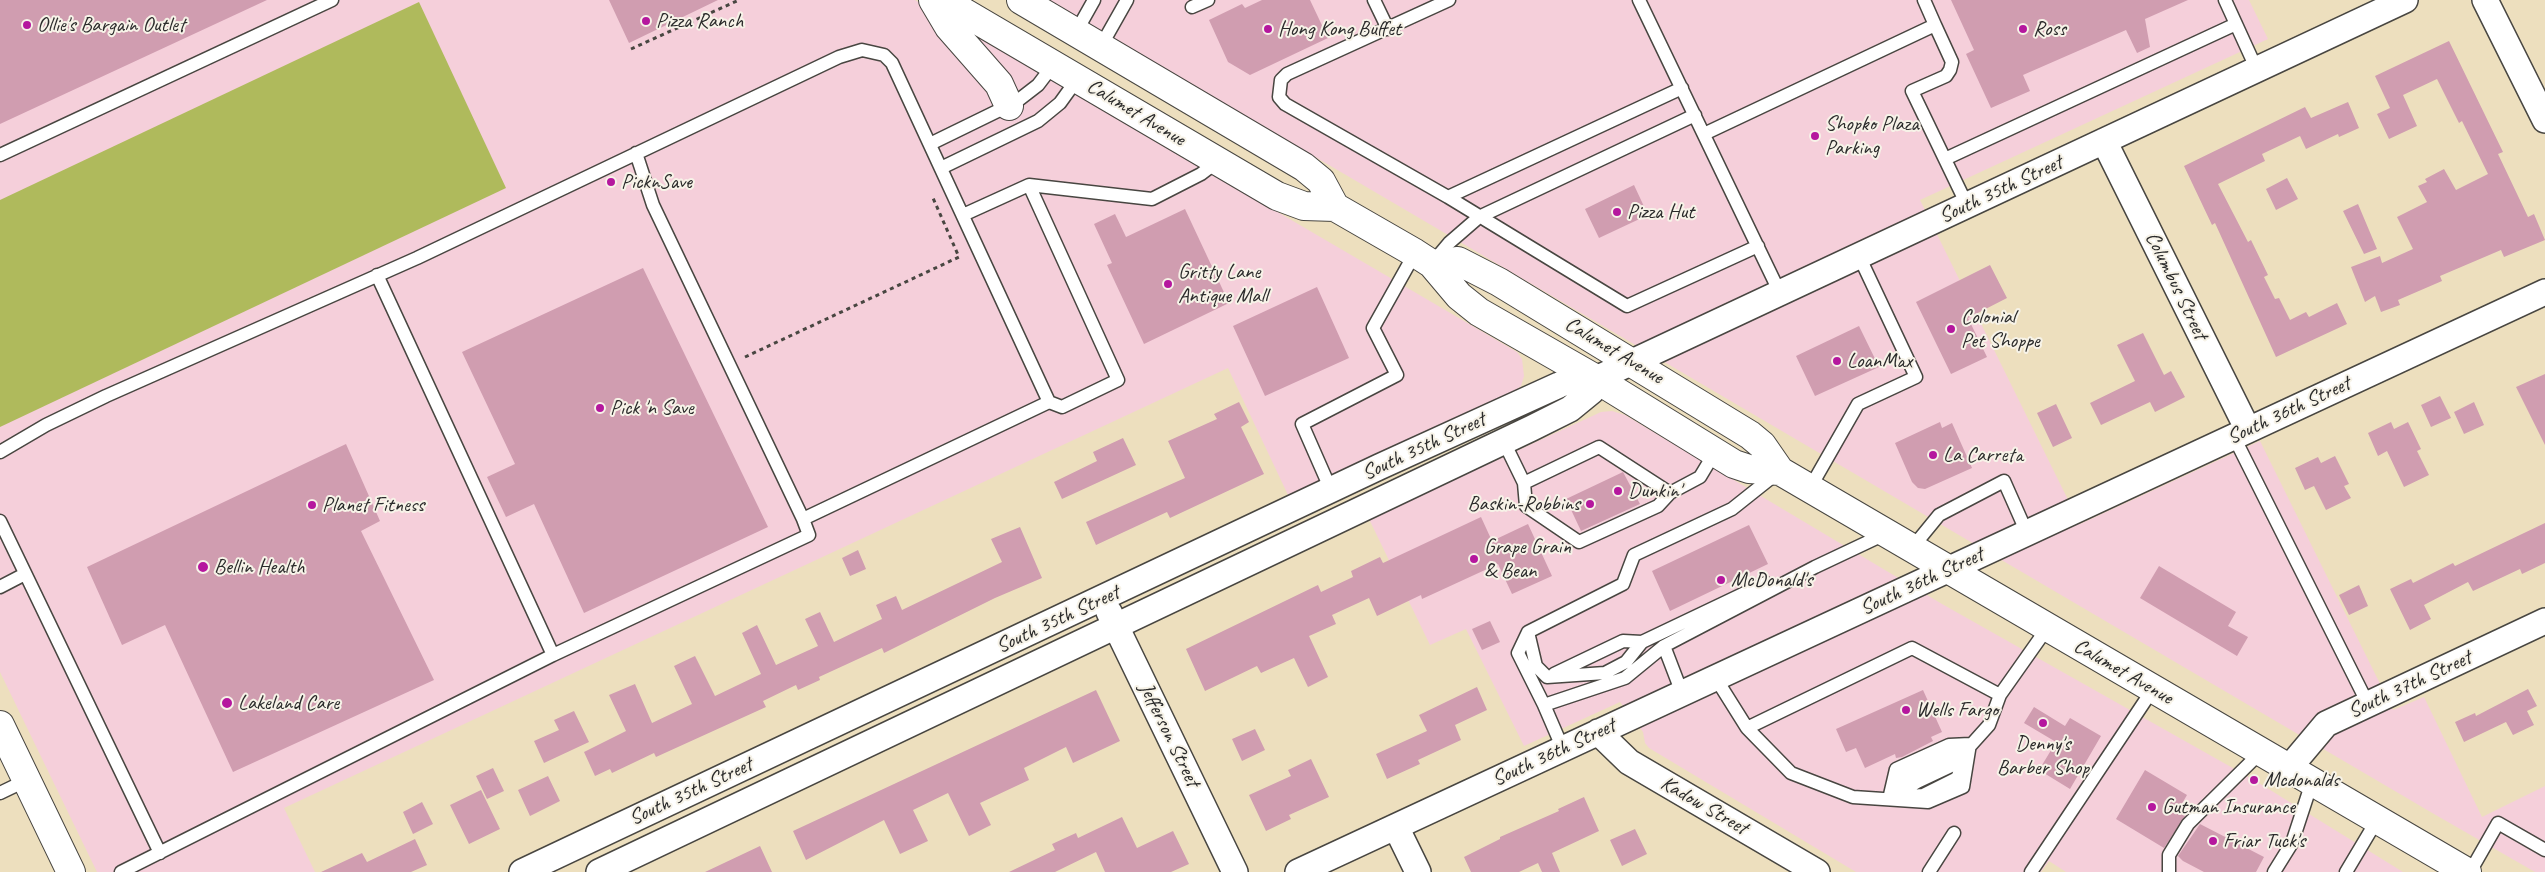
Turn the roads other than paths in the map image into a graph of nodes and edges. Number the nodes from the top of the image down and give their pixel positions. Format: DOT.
graph roads {
  1 [pos="332,0"];
  2 [pos="933,0"];
  3 [pos="943,0"];
  4 [pos="1094,0"];
  5 [pos="1127,0"];
  6 [pos="1208,0"];
  7 [pos="1374,0"];
  8 [pos="1449,0"];
  9 [pos="1640,0"];
  10 [pos="1924,0"];
  11 [pos="2225,0"];
  12 [pos="2405,0"];
  13 [pos="2485,0"];
  14 [pos="1034,2"];
  15 [pos="1192,8"];
  16 [pos="1935,24"];
  17 [pos="2236,24"];
  18 [pos="1388,29"];
  19 [pos="1076,32"];
  20 [pos="1101,46"];
  21 [pos="1054,64"];
  22 [pos="2257,70"];
  23 [pos="1078,78"];
  24 [pos="1682,88"];
  25 [pos="1009,106"];
  26 [pos="1695,115"];
  27 [pos="2545,120"];
  28 [pos="1704,134"];
  29 [pos="2104,141"];
  30 [pos="930,144"];
  31 [pos="636,154"];
  32 [pos="0,155"];
  33 [pos="1945,159"];
  34 [pos="1218,161"];
  35 [pos="941,168"];
  36 [pos="1029,186"];
  37 [pos="1448,197"];
  38 [pos="1967,205"];
  39 [pos="1335,207"];
  40 [pos="963,215"];
  41 [pos="1479,217"];
  42 [pos="1758,246"];
  43 [pos="1860,256"];
  44 [pos="1423,258"];
  45 [pos="378,275"];
  46 [pos="2545,292"];
  47 [pos="1780,293"];
  48 [pos="1632,362"];
  49 [pos="1596,379"];
  50 [pos="1049,402"];
  51 [pos="2241,434"];
  52 [pos="1504,442"];
  53 [pos="0,452"];
  54 [pos="1715,452"];
  55 [pos="1780,471"];
  56 [pos="1524,482"];
  57 [pos="1810,488"];
  58 [pos="1331,490"];
  59 [pos="1670,493"];
  60 [pos="802,518"];
  61 [pos="0,521"];
  62 [pos="1887,533"];
  63 [pos="2027,533"];
  64 [pos="1912,548"];
  65 [pos="1815,567"];
  66 [pos="1948,569"];
  67 [pos="26,574"];
  68 [pos="0,587"];
  69 [pos="1103,599"];
  70 [pos="2545,621"];
  71 [pos="1116,627"];
  72 [pos="2048,628"];
  73 [pos="1528,632"];
  74 [pos="1642,642"];
  75 [pos="1664,646"];
  76 [pos="553,655"];
  77 [pos="1547,677"];
  78 [pos="1715,678"];
  79 [pos="2153,689"];
  80 [pos="1682,693"];
  81 [pos="2000,695"];
  82 [pos="2368,704"];
  83 [pos="1544,705"];
  84 [pos="0,724"];
  85 [pos="1747,728"];
  86 [pos="1598,732"];
  87 [pos="1970,744"];
  88 [pos="1563,749"];
  89 [pos="2261,752"];
  90 [pos="2300,775"];
  91 [pos="27,780"];
  92 [pos="0,793"];
  93 [pos="1889,799"];
  94 [pos="2377,820"];
  95 [pos="1396,827"];
  96 [pos="1954,833"];
  97 [pos="2545,850"];
  98 [pos="160,852"];
  99 [pos="71,872"];
  100 [pos="121,872"];
  101 [pos="522,872"];
  102 [pos="598,872"];
  103 [pos="1235,872"];
  104 [pos="1298,872"];
  105 [pos="1418,872"];
  106 [pos="1817,872"];
  107 [pos="1929,872"];
  108 [pos="2031,872"];
  109 [pos="2169,872"];
  110 [pos="2274,872"];
  111 [pos="2346,872"];
  112 [pos="2468,872"];
  1 -- 32 [label="lane"];
  2 -- 25 [label="main road"];
  3 -- 21 [label="main road, Calumet Avenue"];
  4 -- 19 [label="lane"];
  5 -- 20 [label="lane"];
  6 -- 15 [label="lane"];
  7 -- 18 [label="lane"];
  8 -- 18 [label="lane"];
  9 -- 24 [label="lane"];
  10 -- 16 [label="lane"];
  11 -- 17 [label="lane"];
  12 -- 22 [label="street, South 35th Street"];
  13 -- 27 [label="street"];
  14 -- 19 [label="main road, Calumet Avenue"];
  16 -- 28 [label="lane"];
  16 -- 33 [label="lane"];
  17 -- 22 [label="lane"];
  17 -- 33 [label="lane"];
  18 -- 37 [label="lane"];
  19 -- 20 [label="main road, Calumet Avenue"];
  19 -- 21 [label="main road"];
  20 -- 23 [label="main road"];
  20 -- 39 [label="main road, Calumet Avenue"];
  21 -- 23 [label="main road, Calumet Avenue"];
  21 -- 25 [label="lane"];
  22 -- 29 [label="street, South 35th Street"];
  23 -- 34 [label="main road, Calumet Avenue"];
  23 -- 35 [label="lane"];
  24 -- 26 [label="lane"];
  24 -- 37 [label="lane"];
  25 -- 30 [label="lane"];
  26 -- 28 [label="lane"];
  26 -- 41 [label="lane"];
  28 -- 42 [label="lane"];
  29 -- 38 [label="street, South 35th Street"];
  29 -- 51 [label="street, Columbus Street"];
  30 -- 31 [label="lane"];
  30 -- 35 [label="lane"];
  31 -- 45 [label="lane"];
  31 -- 60 [label="lane"];
  33 -- 38 [label="lane"];
  34 -- 36 [label="lane"];
  34 -- 39 [label="main road, Calumet Avenue"];
  35 -- 40 [label="lane"];
  36 -- 40 [label="lane"];
  36 -- 50 [label="lane"];
  37 -- 41 [label="lane"];
  38 -- 43 [label="street, South 35th Street"];
  39 -- 44 [label="main road, Calumet Avenue"];
  40 -- 50 [label="lane"];
  41 -- 42 [label="lane"];
  41 -- 44 [label="lane"];
  42 -- 47 [label="lane"];
  43 -- 47 [label="street, South 35th Street"];
  43 -- 57 [label="lane"];
  44 -- 48 [label="main road, Calumet Avenue"];
  44 -- 49 [label="main road, Calumet Avenue"];
  44 -- 58 [label="lane"];
  45 -- 53 [label="lane"];
  45 -- 76 [label="lane"];
  46 -- 51 [label="street, South 36th Street"];
  47 -- 48 [label="street, South 35th Street"];
  48 -- 49 [label="street, South 35th Street"];
  48 -- 55 [label="main road, Calumet Avenue"];
  49 -- 52 [label="street, South 35th Street"];
  49 -- 54 [label="main road, Calumet Avenue"];
  49 -- 58 [label="street, South 35th Street"];
  50 -- 60 [label="lane"];
  51 -- 63 [label="street, South 36th Street"];
  51 -- 82 [label="lane"];
  52 -- 56 [label="lane"];
  52 -- 71 [label="street, South 35th Street"];
  54 -- 55 [label="main road, Calumet Avenue"];
  54 -- 59 [label="lane"];
  55 -- 57 [label="main road, Calumet Avenue"];
  55 -- 73 [label="lane"];
  56 -- 59 [label="lane"];
  56 -- 59 [label="lane"];
  57 -- 62 [label="main road, Calumet Avenue"];
  58 -- 69 [label="street, South 35th Street"];
  60 -- 76 [label="lane"];
  61 -- 67 [label="lane"];
  62 -- 64 [label="main road, Calumet Avenue"];
  62 -- 65 [label="lane"];
  63 -- 64 [label="lane"];
  63 -- 66 [label="street, South 36th Street"];
  64 -- 66 [label="main road, Calumet Avenue"];
  65 -- 74 [label="lane"];
  65 -- 75 [label="lane"];
  66 -- 72 [label="main road, Calumet Avenue"];
  66 -- 78 [label="street, South 36th Street"];
  67 -- 68 [label="lane"];
  67 -- 98 [label="lane"];
  69 -- 71 [label="street, Jefferson Street"];
  69 -- 101 [label="street, South 35th Street"];
  70 -- 82 [label="street, South 37th Street"];
  71 -- 102 [label="street, South 35th Street"];
  71 -- 103 [label="street, Jefferson Street"];
  72 -- 79 [label="main road, Calumet Avenue"];
  72 -- 81 [label="lane"];
  73 -- 77 [label="lane"];
  73 -- 83 [label="lane"];
  74 -- 77 [label="lane"];
  74 -- 77 [label="lane"];
  75 -- 80 [label="lane"];
  75 -- 83 [label="lane"];
  76 -- 98 [label="lane"];
  78 -- 80 [label="street, South 36th Street"];
  78 -- 85 [label="lane"];
  79 -- 89 [label="main road, Calumet Avenue"];
  79 -- 108 [label="lane"];
  80 -- 86 [label="street, South 36th Street"];
  81 -- 85 [label="lane"];
  81 -- 87 [label="lane"];
  82 -- 90 [label="street, South 37th Street"];
  83 -- 88 [label="lane"];
  84 -- 91 [label="main road"];
  85 -- 93 [label="lane"];
  86 -- 88 [label="street, South 36th Street"];
  86 -- 106 [label="street, Kadow Street"];
  87 -- 93 [label="lane"];
  87 -- 93 [label="lane"];
  87 -- 93 [label="lane"];
  88 -- 95 [label="street, South 36th Street"];
  89 -- 90 [label="main road, Calumet Avenue"];
  89 -- 109 [label="lane"];
  90 -- 94 [label="main road, Calumet Avenue"];
  90 -- 110 [label="lane"];
  91 -- 92 [label="lane"];
  91 -- 99 [label="main road"];
  94 -- 111 [label="lane"];
  94 -- 112 [label="main road, Calumet Avenue"];
  95 -- 104 [label="street, South 36th Street"];
  95 -- 105 [label="street"];
  96 -- 107 [label="lane"];
  97 -- 112 [label="lane"];
  98 -- 100 [label="lane"];
}
